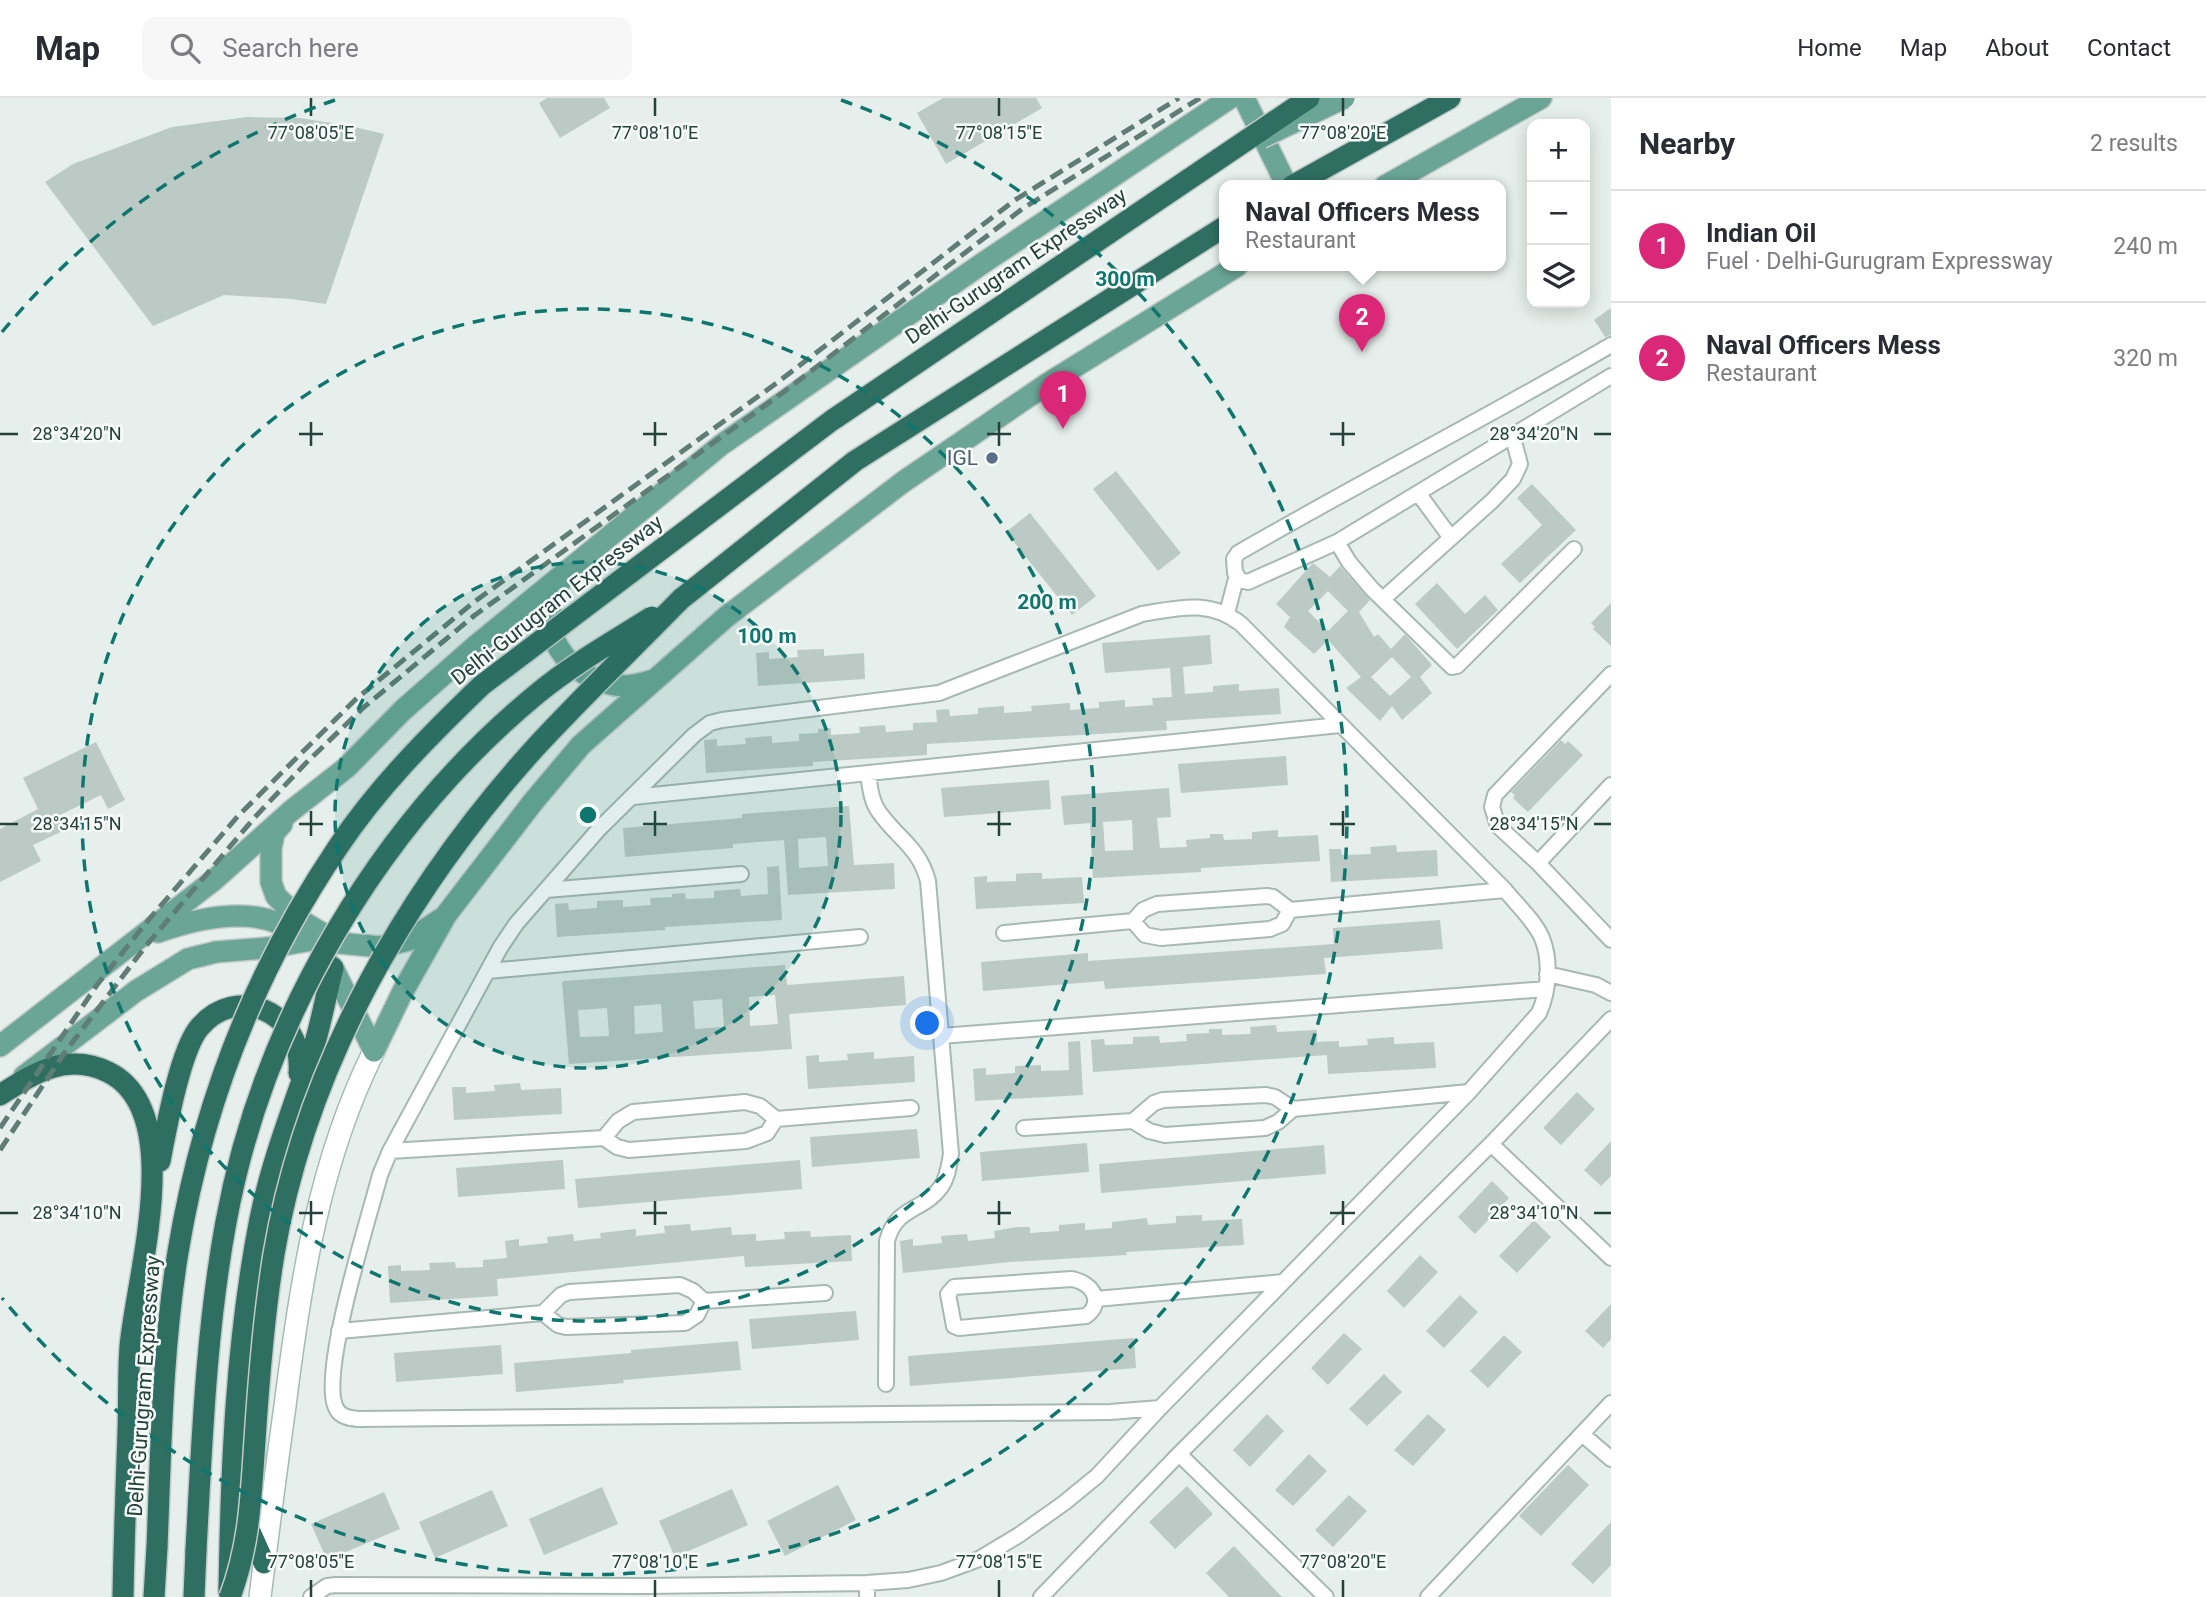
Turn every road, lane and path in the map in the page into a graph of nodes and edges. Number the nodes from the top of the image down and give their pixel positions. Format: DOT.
graph roads {
  1 [pos="1230,98"];
  2 [pos="1244,98"];
  3 [pos="1309,98"];
  4 [pos="1344,98"];
  5 [pos="1450,98"];
  6 [pos="1541,98"];
  7 [pos="1218,159"];
  8 [pos="1287,180"];
  9 [pos="1301,180"];
  10 [pos="1396,180"];
  11 [pos="1219,230"];
  12 [pos="1229,271"];
  13 [pos="1611,345"];
  14 [pos="1611,376"];
  15 [pos="1547,383"];
  16 [pos="1566,402"];
  17 [pos="1512,434"];
  18 [pos="1418,493"];
  19 [pos="1451,538"];
  20 [pos="1336,542"];
  21 [pos="1574,549"];
  22 [pos="569,570"];
  23 [pos="1237,575"];
  24 [pos="681,599"];
  25 [pos="1383,599"];
  26 [pos="1227,613"];
  27 [pos="1611,674"];
  28 [pos="656,679"];
  29 [pos="1340,725"];
  30 [pos="868,774"];
  31 [pos="1611,785"];
  32 [pos="633,797"];
  33 [pos="290,811"];
  34 [pos="1538,863"];
  35 [pos="741,874"];
  36 [pos="546,890"];
  37 [pos="1505,890"];
  38 [pos="1290,911"];
  39 [pos="446,915"];
  40 [pos="1133,921"];
  41 [pos="1004,933"];
  42 [pos="860,937"];
  43 [pos="1611,940"];
  44 [pos="307,941"];
  45 [pos="119,954"];
  46 [pos="333,968"];
  47 [pos="488,971"];
  48 [pos="1547,974"];
  49 [pos="1546,989"];
  50 [pos="1611,993"];
  51 [pos="1611,1019"];
  52 [pos="941,1035"];
  53 [pos="0,1046"];
  54 [pos="374,1051"];
  55 [pos="298,1092"];
  56 [pos="1469,1092"];
  57 [pos="0,1094"];
  58 [pos="911,1108"];
  59 [pos="1293,1109"];
  60 [pos="776,1119"];
  61 [pos="1133,1121"];
  62 [pos="1024,1128"];
  63 [pos="604,1138"];
  64 [pos="1491,1144"];
  65 [pos="390,1151"];
  66 [pos="151,1208"];
  67 [pos="1611,1258"];
  68 [pos="1283,1282"];
  69 [pos="825,1293"];
  70 [pos="1096,1299"];
  71 [pos="704,1301"];
  72 [pos="542,1313"];
  73 [pos="339,1331"];
  74 [pos="886,1384"];
  75 [pos="1611,1403"];
  76 [pos="1160,1408"];
  77 [pos="1582,1433"];
  78 [pos="1179,1454"];
  79 [pos="1611,1459"];
  80 [pos="231,1486"];
  81 [pos="264,1563"];
  82 [pos="867,1590"];
  83 [pos="643,1592"];
  84 [pos="122,1597"];
  85 [pos="154,1597"];
  86 [pos="194,1597"];
  87 [pos="230,1597"];
  88 [pos="260,1597"];
  89 [pos="311,1597"];
  90 [pos="1041,1597"];
  91 [pos="1326,1597"];
  92 [pos="1428,1597"];
  1 -- 22 [label="main road"];
  2 -- 8 [label="main road"];
  3 -- 7 [label="highway, Delhi-Gurugram Expressway, bridge"];
  4 -- 7 [label="main road, bridge"];
  5 -- 9 [label="highway"];
  6 -- 10 [label="main road"];
  7 -- 85 [label="highway, Delhi-Gurugram Expressway, bridge"];
  11 -- 24 [label="highway"];
  12 -- 28 [label="main road"];
  13 -- 15 [label="street"];
  14 -- 16 [label="street"];
  15 -- 16 [label="street"];
  15 -- 23 [label="street"];
  16 -- 17 [label="street"];
  17 -- 18 [label="street"];
  17 -- 19 [label="street"];
  18 -- 19 [label="street"];
  18 -- 20 [label="street"];
  19 -- 25 [label="street"];
  20 -- 23 [label="street"];
  20 -- 25 [label="street"];
  21 -- 25 [label="street"];
  22 -- 28 [label="main road"];
  22 -- 33 [label="main road"];
  23 -- 26 [label="street"];
  24 -- 86 [label="highway, bridge"];
  24 -- 87 [label="highway, bridge"];
  26 -- 29 [label="street"];
  26 -- 32 [label="street"];
  27 -- 34 [label="street"];
  28 -- 39 [label="main road"];
  29 -- 30 [label="street"];
  29 -- 37 [label="street"];
  30 -- 32 [label="street"];
  30 -- 52 [label="street"];
  31 -- 34 [label="street"];
  32 -- 36 [label="street"];
  33 -- 39 [label="main road"];
  33 -- 45 [label="main road"];
  34 -- 43 [label="street"];
  35 -- 36 [label="street"];
  36 -- 47 [label="street"];
  37 -- 38 [label="street"];
  37 -- 48 [label="street"];
  38 -- 40 [label="street"];
  38 -- 40 [label="street"];
  39 -- 54 [label="main road"];
  40 -- 41 [label="street"];
  42 -- 47 [label="street"];
  44 -- 45 [label="main road"];
  44 -- 46 [label="main road"];
  44 -- 57 [label="main road"];
  45 -- 53 [label="main road"];
  46 -- 54 [label="main road"];
  46 -- 55 [label="highway"];
  47 -- 65 [label="street"];
  48 -- 49 [label="street"];
  48 -- 50 [label="street"];
  49 -- 52 [label="street"];
  49 -- 56 [label="street"];
  51 -- 64 [label="street"];
  52 -- 74 [label="street"];
  54 -- 81 [label="main road"];
  55 -- 66 [label="highway"];
  55 -- 80 [label="highway"];
  56 -- 59 [label="street"];
  56 -- 68 [label="street"];
  57 -- 66 [label="highway"];
  58 -- 60 [label="street"];
  59 -- 61 [label="street"];
  59 -- 61 [label="street"];
  60 -- 63 [label="street"];
  60 -- 63 [label="street"];
  61 -- 62 [label="street"];
  63 -- 65 [label="street"];
  64 -- 67 [label="street"];
  64 -- 78 [label="street"];
  65 -- 73 [label="street"];
  66 -- 84 [label="highway"];
  68 -- 70 [label="street"];
  68 -- 76 [label="street"];
  69 -- 71 [label="street"];
  70 -- 70 [label="street"];
  71 -- 72 [label="street"];
  71 -- 72 [label="street"];
  72 -- 73 [label="street"];
  73 -- 76 [label="street"];
  75 -- 77 [label="street"];
  76 -- 82 [label="street"];
  77 -- 79 [label="street"];
  77 -- 92 [label="street"];
  78 -- 90 [label="street"];
  78 -- 91 [label="street"];
  80 -- 81 [label="highway"];
  80 -- 87 [label="highway"];
  81 -- 88 [label="main road"];
  82 -- 83 [label="street"];
  83 -- 89 [label="street"];
}
